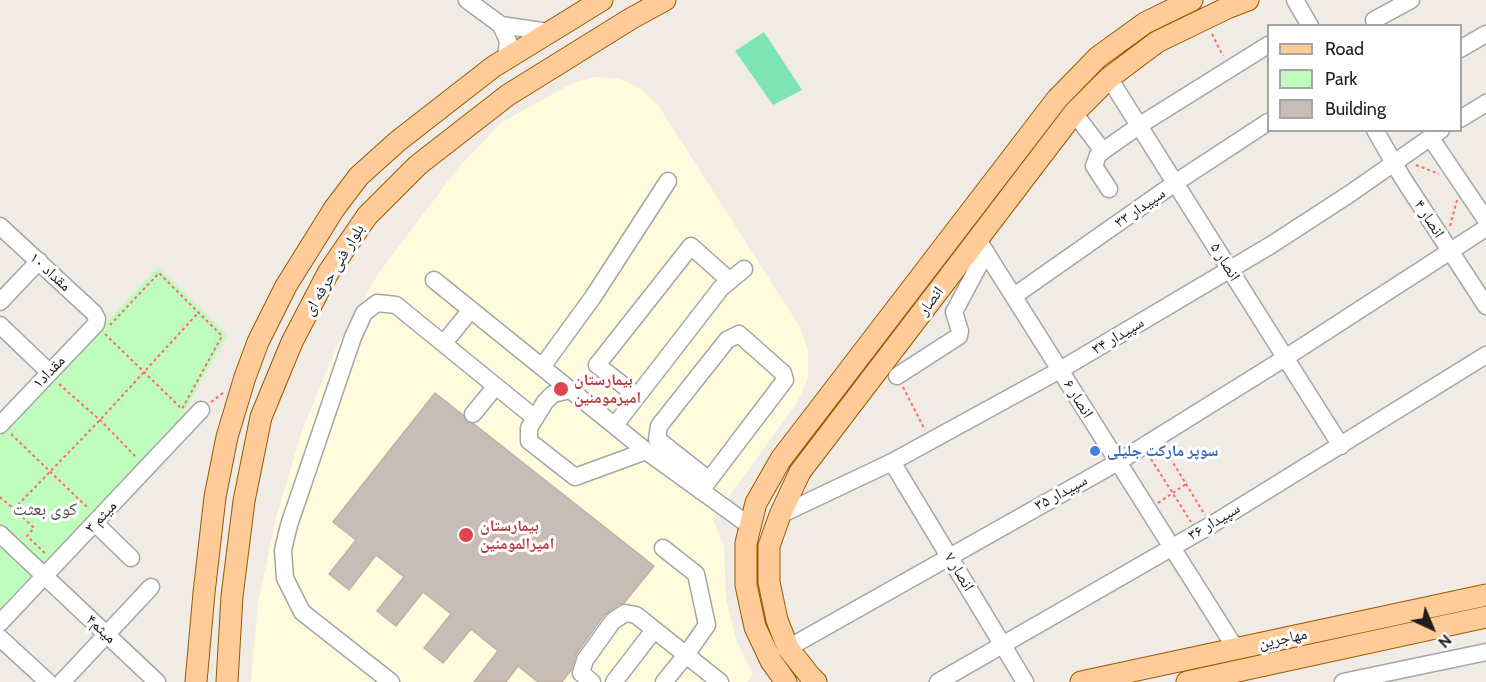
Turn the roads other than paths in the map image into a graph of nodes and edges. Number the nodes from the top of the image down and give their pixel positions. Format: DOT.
graph roads {
  1 [pos="466,0"];
  2 [pos="574,0"];
  3 [pos="602,0"];
  4 [pos="665,0"];
  5 [pos="1248,0"];
  6 [pos="1294,0"];
  7 [pos="1411,0"];
  8 [pos="1182,2"];
  9 [pos="1374,20"];
  10 [pos="1306,24"];
  11 [pos="501,26"];
  12 [pos="556,28"];
  13 [pos="1486,34"];
  14 [pos="1267,46"];
  15 [pos="1462,48"];
  16 [pos="493,67"];
  17 [pos="1109,78"];
  18 [pos="1486,103"];
  19 [pos="1074,113"];
  20 [pos="1462,118"];
  21 [pos="1267,123"];
  22 [pos="1140,125"];
  23 [pos="1376,132"];
  24 [pos="1436,134"];
  25 [pos="1102,151"];
  26 [pos="1398,161"];
  27 [pos="668,181"];
  28 [pos="1175,183"];
  29 [pos="1109,189"];
  30 [pos="1486,220"];
  31 [pos="964,221"];
  32 [pos="0,226"];
  33 [pos="1486,228"];
  34 [pos="982,246"];
  35 [pos="1448,248"];
  36 [pos="39,261"];
  37 [pos="744,269"];
  38 [pos="1230,269"];
  39 [pos="434,280"];
  40 [pos="730,281"];
  41 [pos="1014,296"];
  42 [pos="0,302"];
  43 [pos="1486,306"];
  44 [pos="471,311"];
  45 [pos="97,319"];
  46 [pos="0,325"];
  47 [pos="444,343"];
  48 [pos="1486,355"];
  49 [pos="1285,358"];
  50 [pos="542,368"];
  51 [pos="1060,370"];
  52 [pos="897,376"];
  53 [pos="53,377"];
  54 [pos="841,381"];
  55 [pos="496,386"];
  56 [pos="570,390"];
  57 [pos="859,395"];
  58 [pos="637,396"];
  59 [pos="201,410"];
  60 [pos="473,414"];
  61 [pos="535,418"];
  62 [pos="615,425"];
  63 [pos="1,427"];
  64 [pos="1341,446"];
  65 [pos="646,451"];
  66 [pos="892,462"];
  67 [pos="1118,462"];
  68 [pos="705,486"];
  69 [pos="780,515"];
  70 [pos="93,517"];
  71 [pos="750,526"];
  72 [pos="0,534"];
  73 [pos="1172,547"];
  74 [pos="663,548"];
  75 [pos="949,555"];
  76 [pos="131,558"];
  77 [pos="44,576"];
  78 [pos="152,587"];
  79 [pos="1486,595"];
  80 [pos="1486,618"];
  81 [pos="0,623"];
  82 [pos="654,630"];
  83 [pos="106,635"];
  84 [pos="0,638"];
  85 [pos="1002,644"];
  86 [pos="788,648"];
  87 [pos="1236,649"];
  88 [pos="1486,652"];
  89 [pos="686,655"];
  90 [pos="1235,677"];
  91 [pos="48,682"];
  92 [pos="62,682"];
  93 [pos="157,682"];
  94 [pos="196,682"];
  95 [pos="227,682"];
  96 [pos="391,682"];
  97 [pos="592,682"];
  98 [pos="614,682"];
  99 [pos="664,682"];
  100 [pos="720,682"];
  101 [pos="786,682"];
  102 [pos="816,682"];
  103 [pos="938,682"];
  104 [pos="1025,682"];
  105 [pos="1081,682"];
  106 [pos="1186,682"];
  107 [pos="1343,682"];
  1 -- 11 [label="street"];
  2 -- 12 [label="main road"];
  3 -- 12 [label="main road, بلوار فنی حرفه ای"];
  4 -- 95 [label="main road, بلوار فنی حرفه ای"];
  5 -- 17 [label="main road, انصار"];
  6 -- 10 [label="street"];
  7 -- 9 [label="street"];
  8 -- 31 [label="main road, انصار"];
  11 -- 12 [label="street"];
  11 -- 16 [label="street"];
  12 -- 16 [label="main road, بلوار فنی حرفه ای"];
  13 -- 15 [label="street"];
  14 -- 22 [label="street"];
  16 -- 94 [label="main road, بلوار فنی حرفه ای"];
  17 -- 19 [label="main road, انصار"];
  17 -- 22 [label="street, انصار ۵"];
  18 -- 20 [label="street"];
  19 -- 25 [label="street"];
  19 -- 34 [label="main road, انصار"];
  21 -- 28 [label="street, سپیدار ۳۳"];
  22 -- 25 [label="street"];
  22 -- 28 [label="street, انصار ۵"];
  23 -- 26 [label="street, انصار ۴"];
  24 -- 26 [label="street, سپیدار ۳۴"];
  24 -- 30 [label="street"];
  25 -- 29 [label="street"];
  26 -- 35 [label="street, انصار ۴"];
  26 -- 38 [label="street, سپیدار ۳۴"];
  27 -- 50 [label="street"];
  28 -- 38 [label="street, انصار ۵"];
  28 -- 41 [label="street, سپیدار ۳۳"];
  31 -- 34 [label="main road"];
  31 -- 54 [label="main road, انصار"];
  32 -- 36 [label="street, مقداد ۱۰"];
  33 -- 35 [label="street, سپیدار ۳۵"];
  34 -- 41 [label="street, انصار ۶"];
  34 -- 52 [label="street"];
  34 -- 57 [label="main road, انصار"];
  35 -- 43 [label="street, انصار ۴"];
  35 -- 49 [label="street, سپیدار ۳۵"];
  36 -- 42 [label="street"];
  36 -- 45 [label="street, مقداد ۱۰"];
  37 -- 40 [label="street"];
  38 -- 49 [label="street, انصار ۵"];
  38 -- 51 [label="street, سپیدار ۳۴"];
  39 -- 44 [label="street"];
  40 -- 58 [label="street"];
  40 -- 58 [label="street"];
  41 -- 51 [label="street, انصار ۶"];
  44 -- 47 [label="street"];
  44 -- 50 [label="street"];
  45 -- 53 [label="street, مقداد۱"];
  46 -- 53 [label="street"];
  47 -- 55 [label="street"];
  47 -- 96 [label="street"];
  48 -- 64 [label="street, سپیدار ۳۶"];
  49 -- 64 [label="street, انصار ۵"];
  49 -- 67 [label="street, سپیدار ۳۵"];
  50 -- 56 [label="street"];
  51 -- 66 [label="street, سپیدار ۳۴"];
  51 -- 67 [label="street, انصار ۶"];
  53 -- 63 [label="street, مقداد۱"];
  54 -- 57 [label="main road"];
  54 -- 71 [label="main road, انصار"];
  55 -- 60 [label="street"];
  55 -- 61 [label="street"];
  56 -- 61 [label="street"];
  56 -- 62 [label="street"];
  57 -- 69 [label="main road, انصار"];
  58 -- 62 [label="street"];
  59 -- 70 [label="street, میثم ۳"];
  61 -- 65 [label="street"];
  62 -- 65 [label="street"];
  64 -- 73 [label="street, سپیدار ۳۶"];
  65 -- 68 [label="street"];
  66 -- 69 [label="street, سپیدار ۳۴"];
  66 -- 75 [label="street, انصار ۷"];
  67 -- 73 [label="street, انصار ۶"];
  67 -- 75 [label="street, سپیدار ۳۵"];
  68 -- 68 [label="street"];
  68 -- 71 [label="street"];
  69 -- 86 [label="main road, انصار"];
  70 -- 76 [label="street"];
  70 -- 77 [label="street, میثم ۳"];
  71 -- 101 [label="main road, انصار"];
  72 -- 77 [label="street, میثم۴"];
  73 -- 85 [label="street, سپیدار ۳۶"];
  73 -- 87 [label="street, انصار ۶"];
  74 -- 89 [label="street"];
  75 -- 85 [label="street, انصار ۷"];
  75 -- 86 [label="street, سپیدار ۳۵"];
  77 -- 81 [label="street, میثم ۳"];
  77 -- 83 [label="street, میثم۴"];
  78 -- 83 [label="street"];
  79 -- 87 [label="main road, مهاجرین"];
  80 -- 90 [label="main road, مهاجرین"];
  82 -- 89 [label="street"];
  82 -- 97 [label="street"];
  82 -- 98 [label="street"];
  83 -- 92 [label="street"];
  83 -- 93 [label="street, میثم۴"];
  84 -- 91 [label="street"];
  85 -- 103 [label="street, سپیدار ۳۶"];
  85 -- 104 [label="street, انصار ۷"];
  86 -- 102 [label="main road, انصار"];
  87 -- 105 [label="main road, مهاجرین"];
  88 -- 107 [label="street"];
  89 -- 99 [label="street"];
  89 -- 100 [label="street"];
  90 -- 106 [label="main road, مهاجرین"];
}
